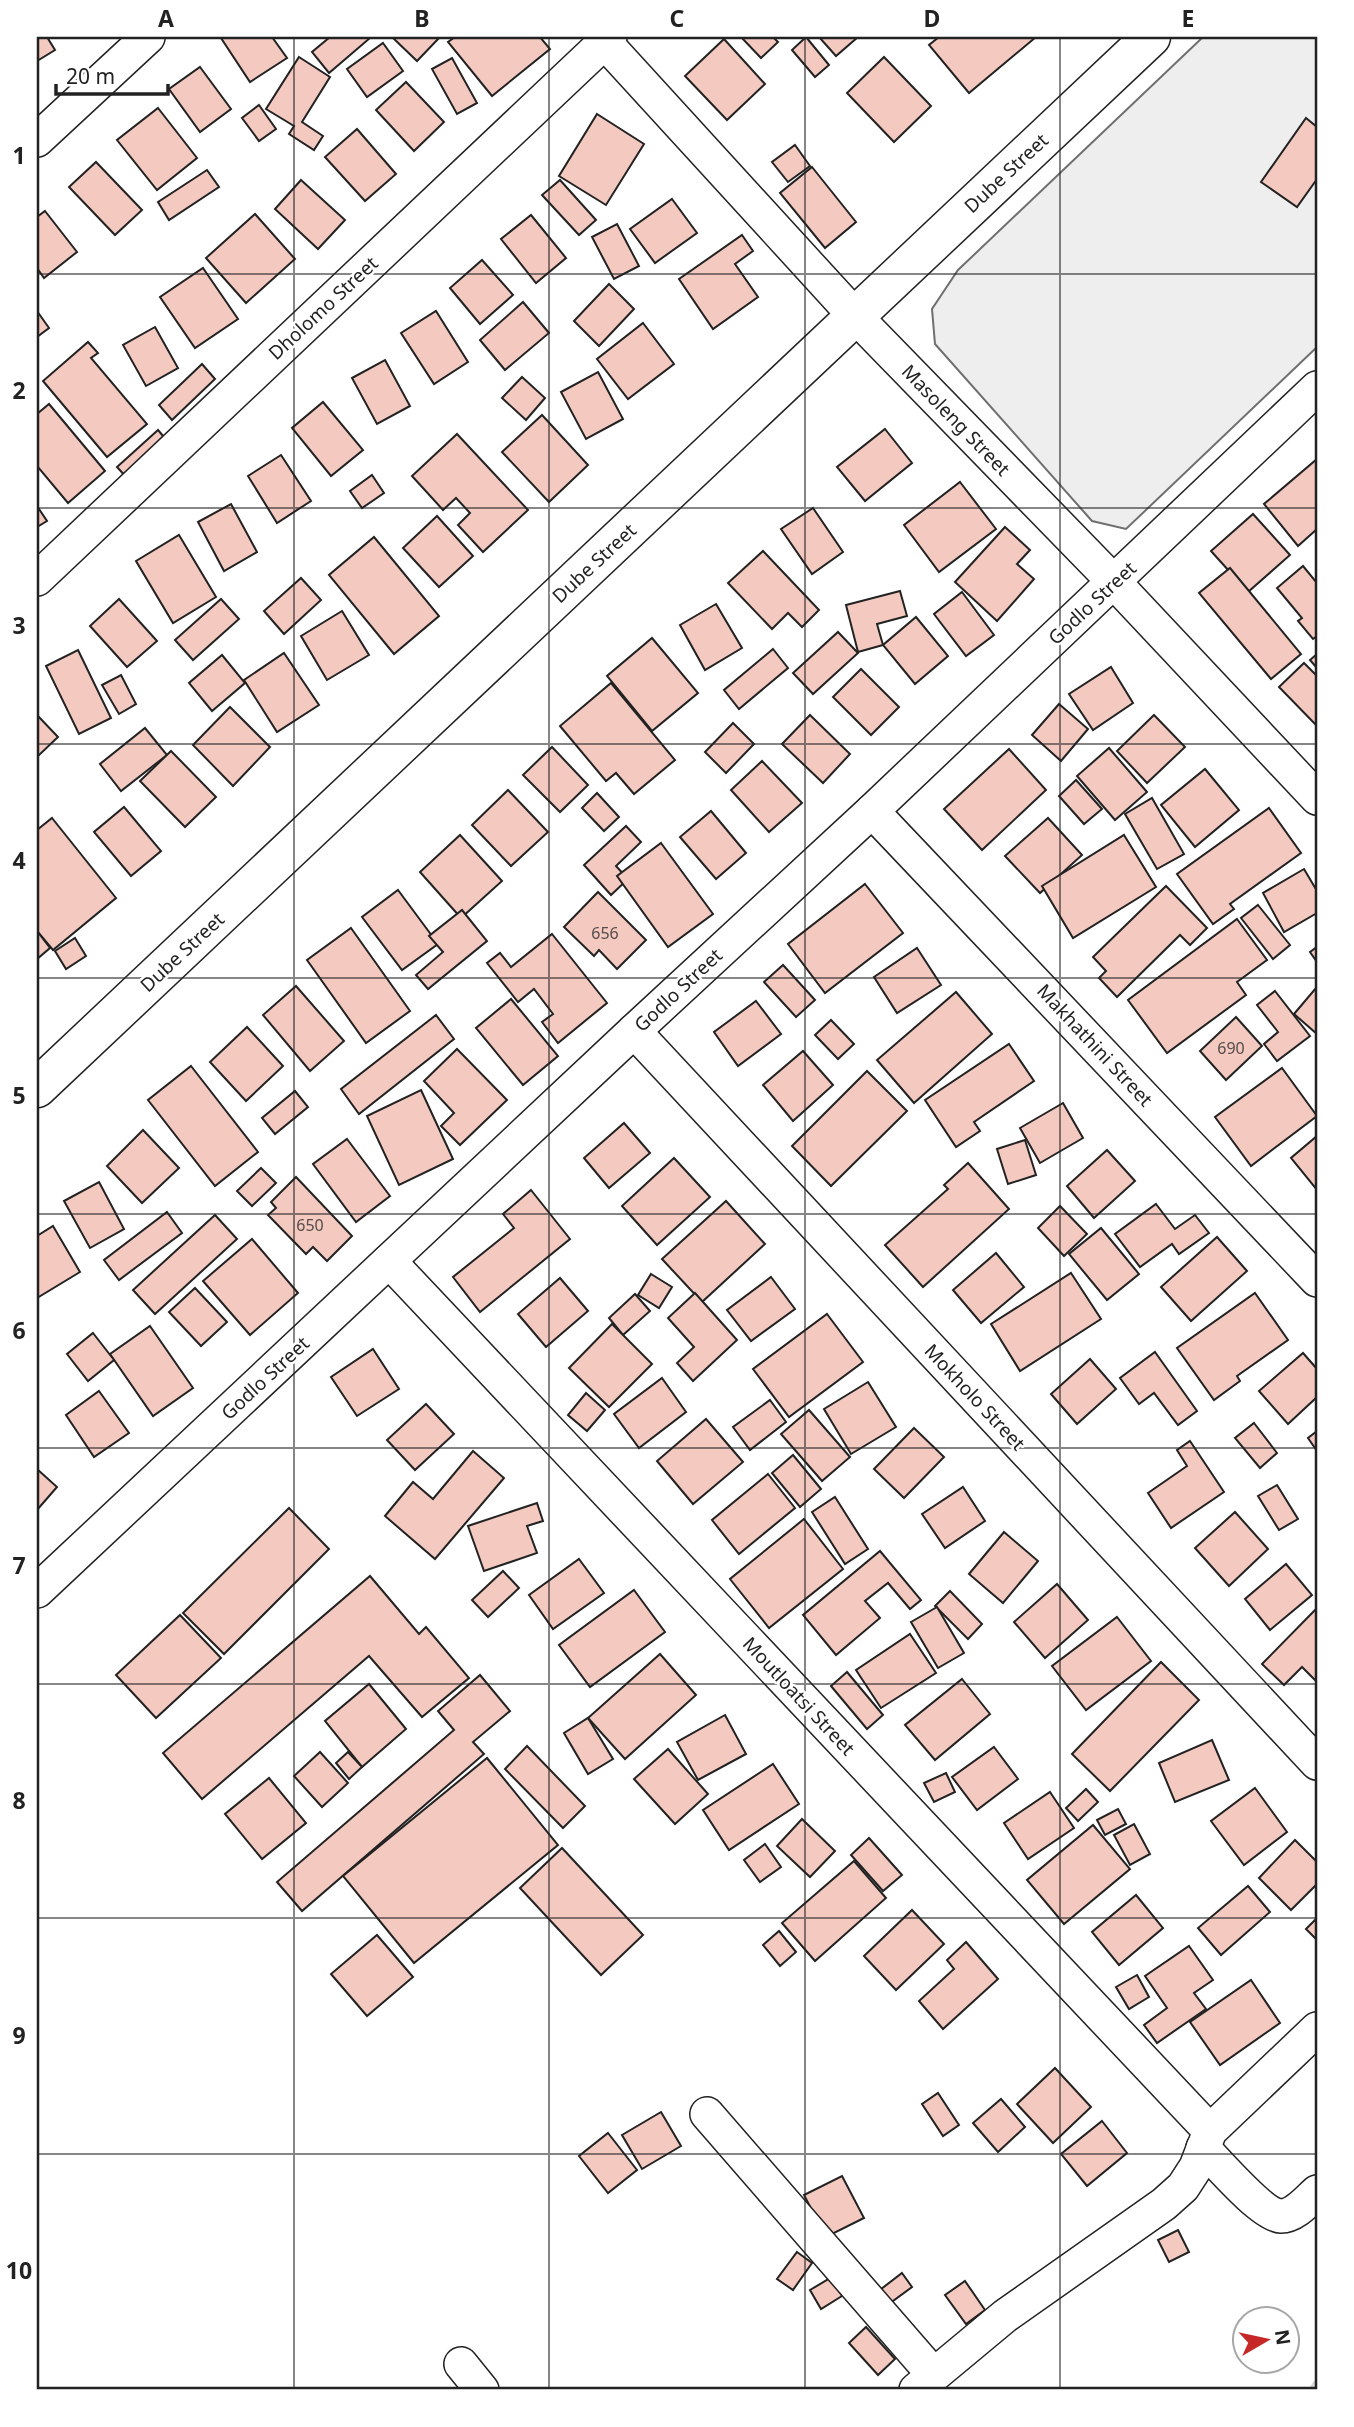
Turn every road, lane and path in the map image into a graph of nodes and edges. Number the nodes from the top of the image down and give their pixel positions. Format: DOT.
graph roads {
  1 [pos="148,37"];
  2 [pos="1151,37"];
  3 [pos="605,38"];
  4 [pos="37,140"];
  5 [pos="856,317"];
  6 [pos="1317,388"];
  7 [pos="37,579"];
  8 [pos="1114,582"];
  9 [pos="1317,799"];
  10 [pos="872,811"];
  11 [pos="634,1031"];
  12 [pos="37,1088"];
  13 [pos="389,1262"];
  14 [pos="1317,1280"];
  15 [pos="37,1591"];
  16 [pos="1317,1763"];
  17 [pos="1317,2029"];
  18 [pos="708,2115"];
  19 [pos="1207,2139"];
  20 [pos="1317,2192"];
  21 [pos="461,2364"];
  22 [pos="924,2382"];
  23 [pos="482,2390"];
  1 -- 4 [label="street"];
  2 -- 5 [label="street, Dube Street"];
  3 -- 5 [label="street, Masoleng Street"];
  3 -- 7 [label="street, Dholomo Street"];
  5 -- 8 [label="street, Masoleng Street"];
  5 -- 12 [label="street, Dube Street"];
  6 -- 8 [label="street, Godlo Street"];
  8 -- 9 [label="street, Masoleng Street"];
  8 -- 10 [label="street, Godlo Street"];
  10 -- 11 [label="street, Godlo Street"];
  10 -- 14 [label="street, Makhathini Street"];
  11 -- 13 [label="street, Godlo Street"];
  11 -- 16 [label="street, Mokholo Street"];
  13 -- 15 [label="street, Godlo Street"];
  13 -- 19 [label="street, Moutloatsi Street"];
  17 -- 19 [label="street"];
  18 -- 22 [label="street"];
  19 -- 20 [label="street"];
  19 -- 22 [label="street"];
  21 -- 23 [label="street"];
}
